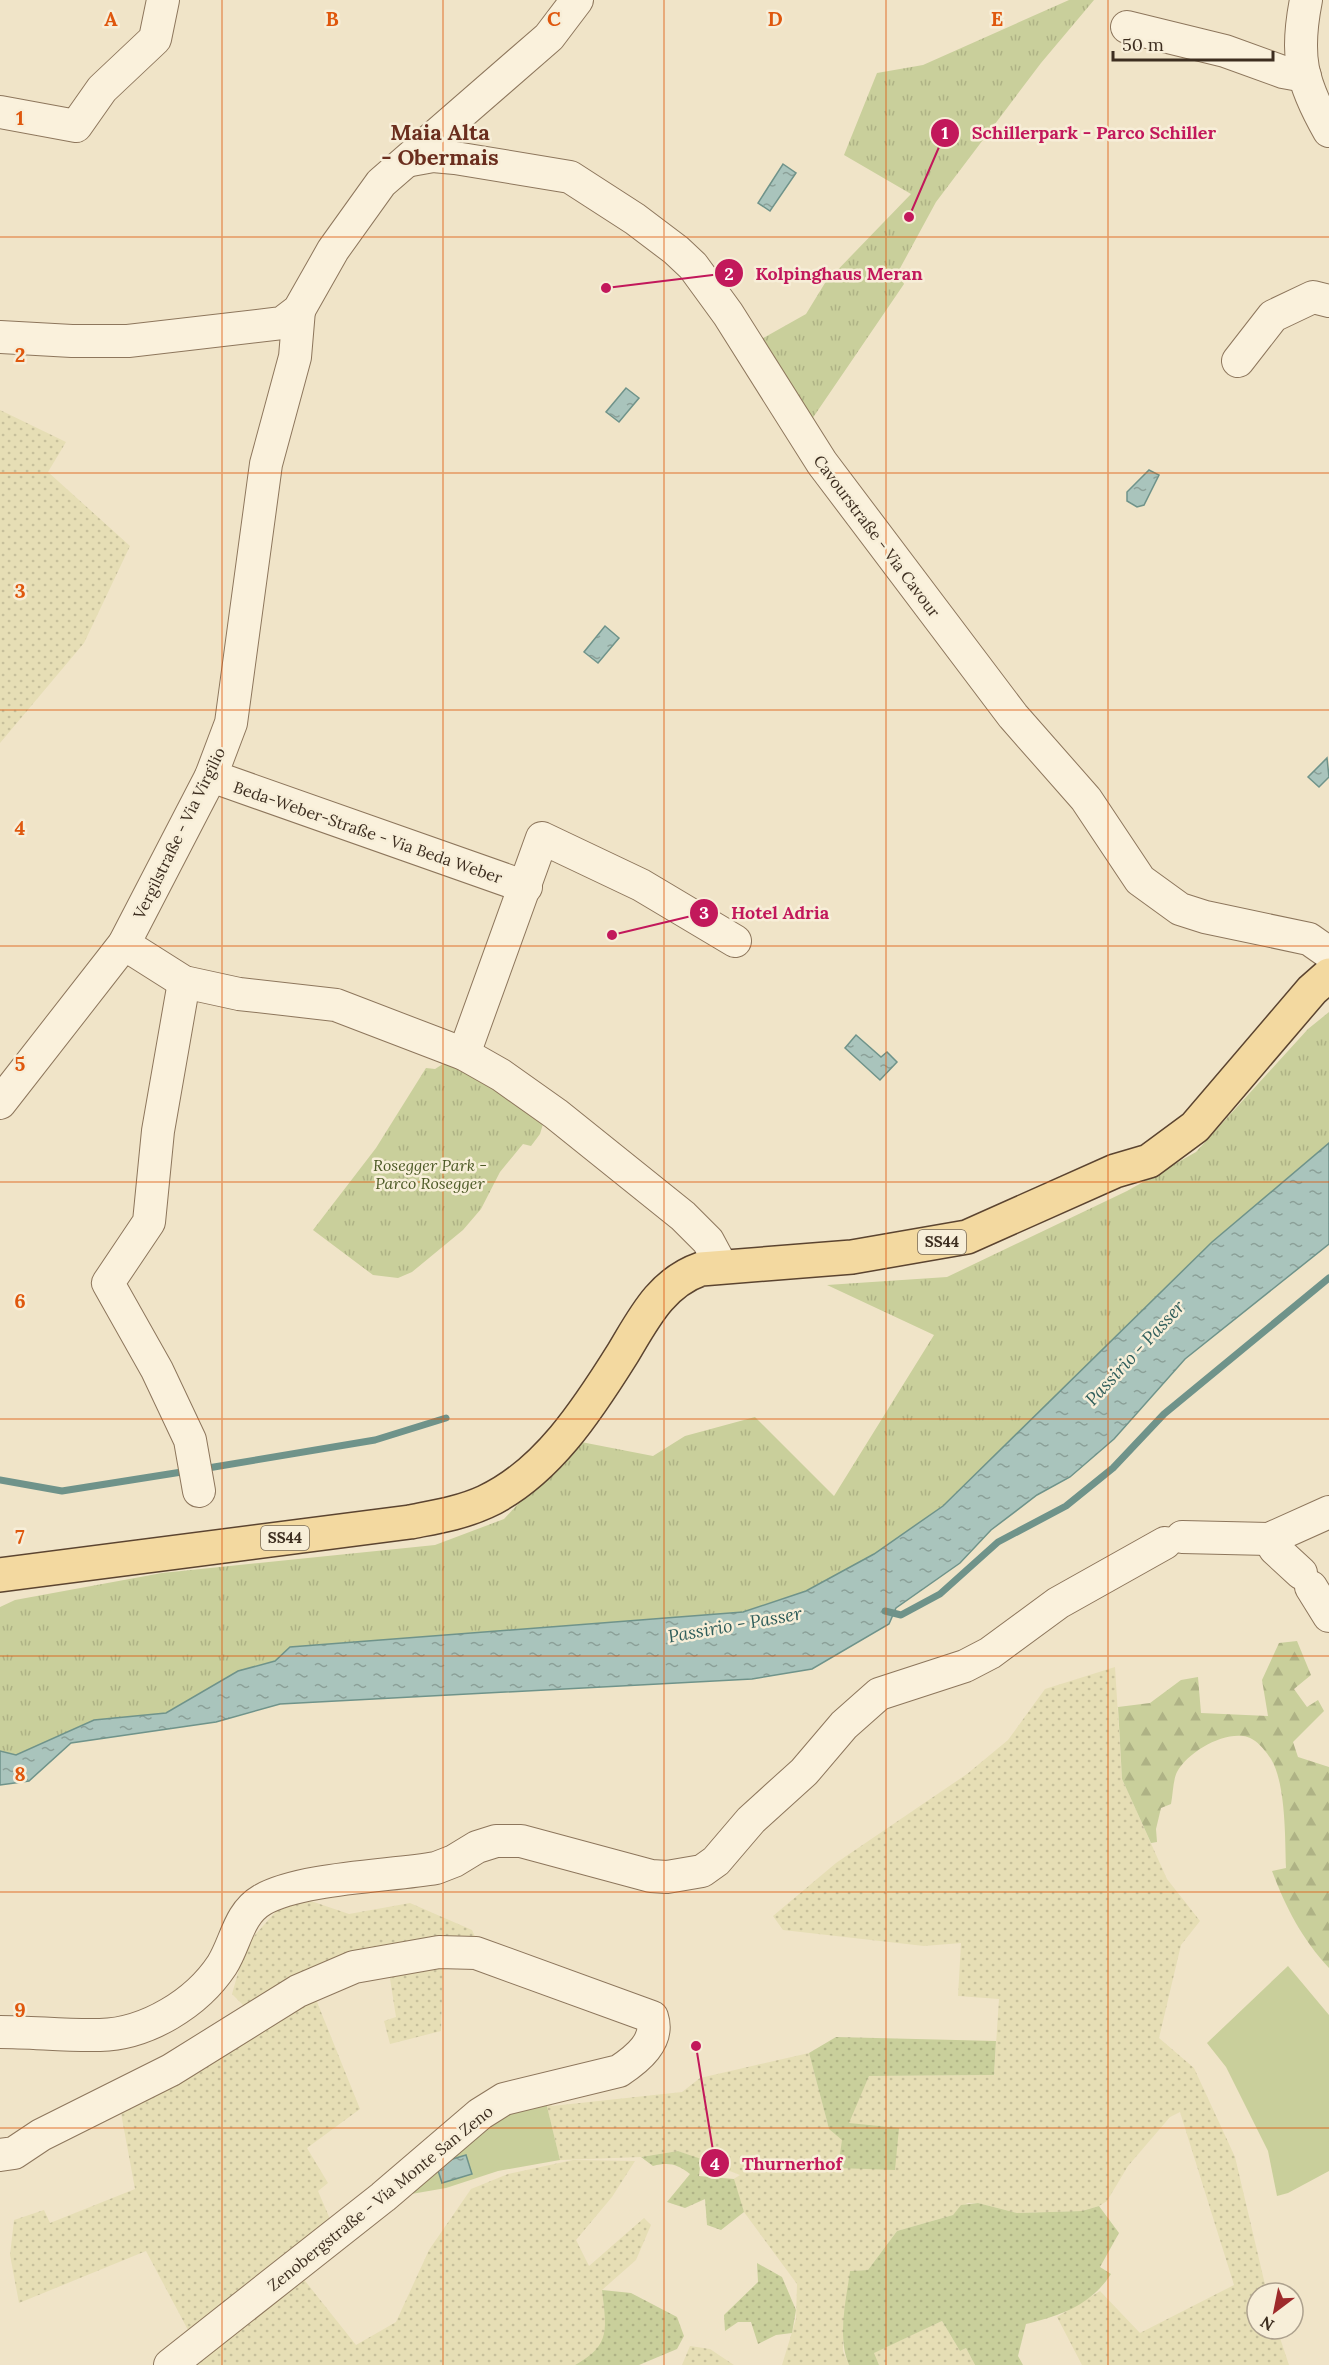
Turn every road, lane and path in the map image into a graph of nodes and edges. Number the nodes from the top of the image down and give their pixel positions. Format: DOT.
graph roads {
  1 [pos="163,0"];
  2 [pos="577,0"];
  3 [pos="1306,0"];
  4 [pos="1127,27"];
  5 [pos="1305,76"];
  6 [pos="0,112"];
  7 [pos="1329,131"];
  8 [pos="411,160"];
  9 [pos="1329,301"];
  10 [pos="299,310"];
  11 [pos="0,337"];
  12 [pos="1238,361"];
  13 [pos="211,776"];
  14 [pos="526,887"];
  15 [pos="735,941"];
  16 [pos="124,944"];
  17 [pos="1329,953"];
  18 [pos="1329,975"];
  19 [pos="184,982"];
  20 [pos="464,1054"];
  21 [pos="0,1103"];
  22 [pos="722,1267"];
  23 [pos="199,1491"];
  24 [pos="1329,1512"];
  25 [pos="1269,1539"];
  26 [pos="0,1575"];
  27 [pos="1329,1616"];
  28 [pos="0,2032"];
  29 [pos="0,2155"];
  30 [pos="170,2365"];
  1 -- 6 [label="street"];
  2 -- 8 [label="street"];
  3 -- 5 [label="street"];
  4 -- 5 [label="street"];
  5 -- 7 [label="street"];
  8 -- 10 [label="street"];
  8 -- 17 [label="street, Cavourstraße - Via Cavour"];
  9 -- 12 [label="street"];
  10 -- 11 [label="street"];
  10 -- 13 [label="street, Vergilstraße - Via Virgilio"];
  13 -- 14 [label="street, Beda-Weber-Straße - Via Beda Weber"];
  13 -- 16 [label="street, Vergilstraße - Via Virgilio"];
  14 -- 15 [label="street"];
  14 -- 20 [label="street"];
  16 -- 19 [label="street"];
  16 -- 21 [label="street, Vergilstraße - Via Virgilio"];
  18 -- 22 [label="main road, SS44"];
  19 -- 20 [label="street"];
  19 -- 23 [label="street"];
  20 -- 22 [label="street"];
  22 -- 26 [label="main road, SS44"];
  24 -- 25 [label="street"];
  25 -- 27 [label="street"];
  25 -- 28 [label="street"];
  29 -- 30 [label="street, Zenobergstraße - Via Monte San Zeno"];
}
